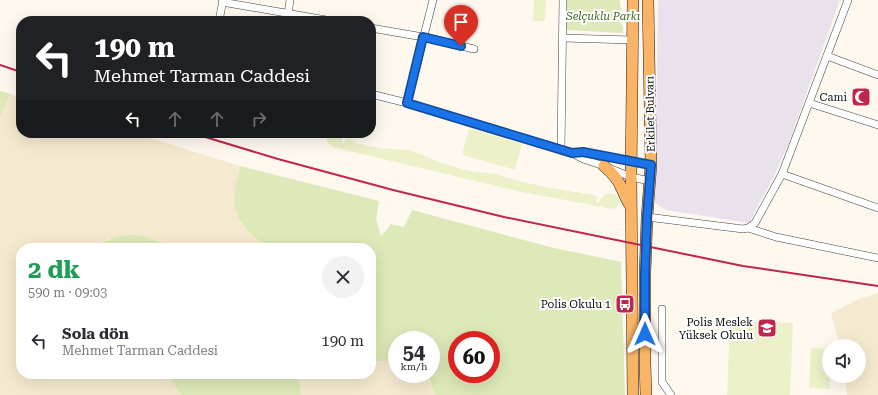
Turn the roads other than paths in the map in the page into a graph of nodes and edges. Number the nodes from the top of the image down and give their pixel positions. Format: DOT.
graph roads {
  1 [pos="290,0"];
  2 [pos="433,0"];
  3 [pos="563,0"];
  4 [pos="633,0"];
  5 [pos="648,0"];
  6 [pos="848,0"];
  7 [pos="223,1"];
  8 [pos="288,14"];
  9 [pos="220,16"];
  10 [pos="301,16"];
  11 [pos="376,29"];
  12 [pos="423,37"];
  13 [pos="563,38"];
  14 [pos="632,40"];
  15 [pos="474,49"];
  16 [pos="827,56"];
  17 [pos="878,75"];
  18 [pos="376,95"];
  19 [pos="407,103"];
  20 [pos="809,103"];
  21 [pos="878,126"];
  22 [pos="561,149"];
  23 [pos="572,153"];
  24 [pos="631,161"];
  25 [pos="651,165"];
  26 [pos="604,166"];
  27 [pos="782,174"];
  28 [pos="631,177"];
  29 [pos="650,180"];
  30 [pos="632,207"];
  31 [pos="878,208"];
  32 [pos="647,217"];
  33 [pos="748,228"];
  34 [pos="878,258"];
  35 [pos="662,309"];
  36 [pos="633,395"];
  37 [pos="646,395"];
  38 [pos="671,395"];
  1 -- 8 [label="street"];
  2 -- 12 [label="street"];
  3 -- 13 [label="street"];
  4 -- 14 [label="main road, Erkilet Bulvarı"];
  5 -- 25 [label="main road, Erkilet Bulvarı"];
  6 -- 16 [label="street"];
  7 -- 8 [label="street"];
  7 -- 9 [label="street"];
  8 -- 10 [label="street"];
  11 -- 12 [label="street"];
  12 -- 15 [label="street"];
  12 -- 19 [label="street"];
  13 -- 14 [label="street"];
  13 -- 22 [label="street"];
  14 -- 24 [label="main road, Erkilet Bulvarı"];
  16 -- 17 [label="street"];
  16 -- 20 [label="street"];
  18 -- 19 [label="street"];
  19 -- 22 [label="street"];
  20 -- 21 [label="street"];
  20 -- 27 [label="street"];
  22 -- 23 [label="street"];
  23 -- 24 [label="street"];
  23 -- 26 [label="street"];
  24 -- 25 [label="street"];
  24 -- 28 [label="main road, Erkilet Bulvarı"];
  25 -- 29 [label="main road, Erkilet Bulvarı"];
  26 -- 28 [label="street"];
  26 -- 30 [label="main road"];
  27 -- 31 [label="street"];
  27 -- 33 [label="street"];
  28 -- 29 [label="street"];
  28 -- 30 [label="main road, Erkilet Bulvarı"];
  29 -- 32 [label="main road, Erkilet Bulvarı"];
  30 -- 36 [label="main road, Erkilet Bulvarı"];
  32 -- 33 [label="street"];
  32 -- 37 [label="main road, Erkilet Bulvarı"];
  33 -- 34 [label="street"];
  35 -- 38 [label="street"];
}
